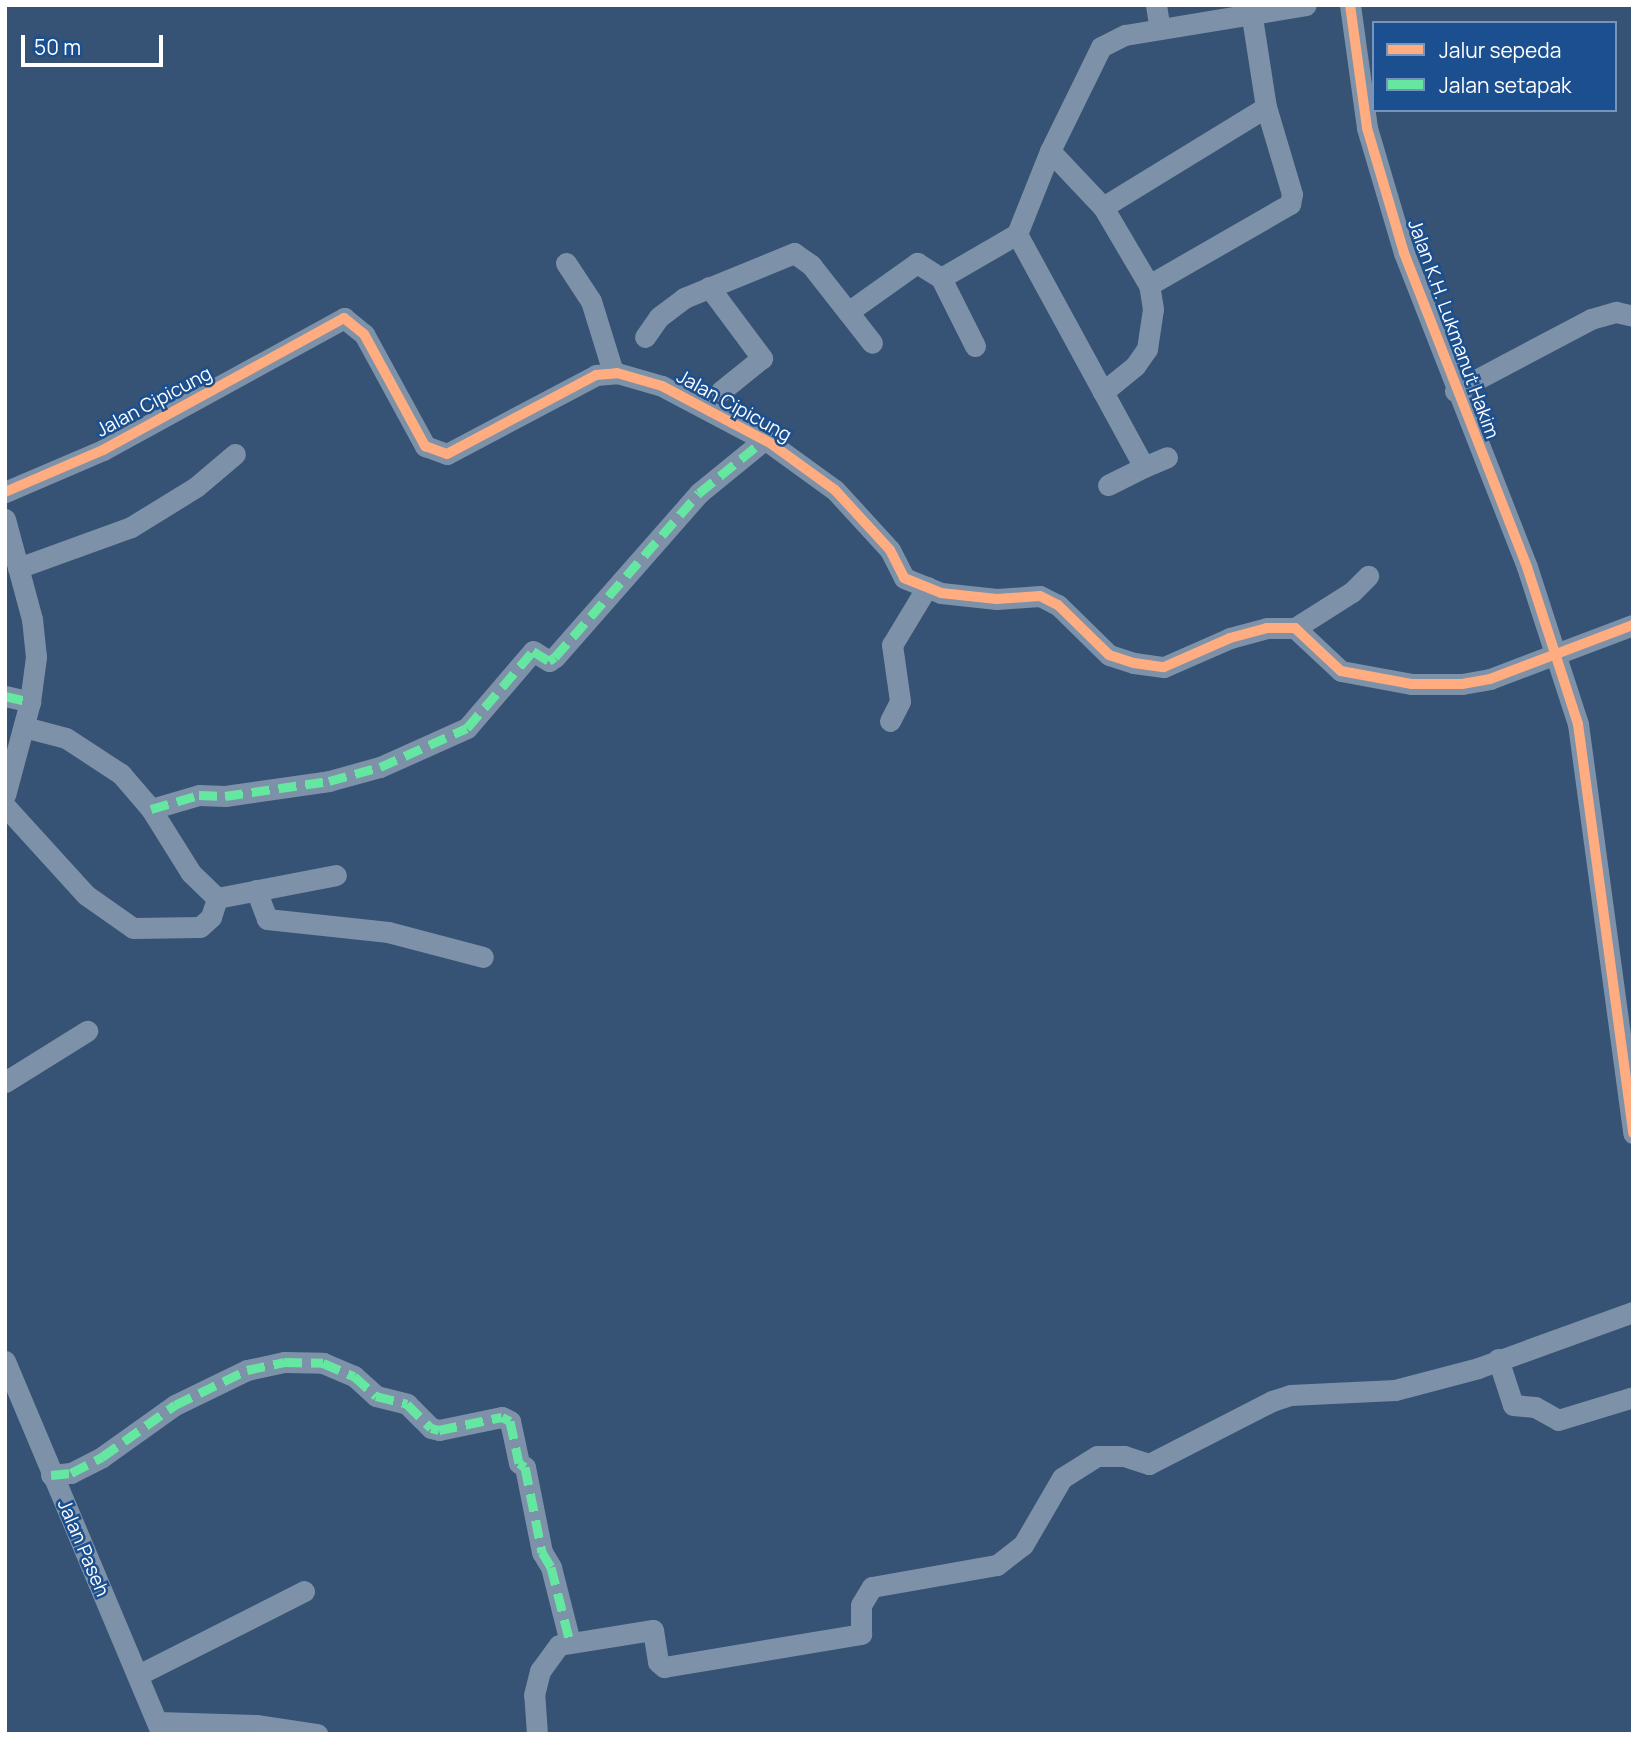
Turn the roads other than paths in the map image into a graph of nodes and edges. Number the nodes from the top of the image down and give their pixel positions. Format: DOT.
graph roads {
  1 [pos="1156,5"];
  2 [pos="1306,5"];
  3 [pos="1350,5"];
  4 [pos="1250,10"];
  5 [pos="1160,29"];
  6 [pos="1266,107"];
  7 [pos="1050,152"];
  8 [pos="1102,207"];
  9 [pos="1017,234"];
  10 [pos="566,263"];
  11 [pos="941,278"];
  12 [pos="1149,285"];
  13 [pos="709,287"];
  14 [pos="848,312"];
  15 [pos="1633,316"];
  16 [pos="645,337"];
  17 [pos="872,343"];
  18 [pos="975,346"];
  19 [pos="622,374"];
  20 [pos="721,390"];
  21 [pos="1455,391"];
  22 [pos="1103,392"];
  23 [pos="764,440"];
  24 [pos="236,454"];
  25 [pos="1167,457"];
  26 [pos="1144,467"];
  27 [pos="1108,485"];
  28 [pos="5,492"];
  29 [pos="5,520"];
  30 [pos="18,568"];
  31 [pos="1368,576"];
  32 [pos="927,587"];
  33 [pos="1295,628"];
  34 [pos="1631,633"];
  35 [pos="1556,655"];
  36 [pos="5,695"];
  37 [pos="30,702"];
  38 [pos="890,721"];
  39 [pos="24,727"];
  40 [pos="5,795"];
  41 [pos="5,806"];
  42 [pos="151,809"];
  43 [pos="336,875"];
  44 [pos="256,890"];
  45 [pos="217,898"];
  46 [pos="483,957"];
  47 [pos="87,1031"];
  48 [pos="5,1082"];
  49 [pos="1633,1133"];
  50 [pos="1633,1312"];
  51 [pos="1498,1359"];
  52 [pos="5,1361"];
  53 [pos="1633,1397"];
  54 [pos="51,1475"];
  55 [pos="304,1591"];
  56 [pos="570,1642"];
  57 [pos="138,1675"];
  58 [pos="160,1728"];
  59 [pos="317,1734"];
  60 [pos="537,1734"];
  1 -- 5 [label="street"];
  2 -- 4 [label="street"];
  3 -- 21 [label="street, Jalan K.H. Lukmanut Hakim"];
  4 -- 5 [label="street"];
  4 -- 6 [label="street"];
  5 -- 7 [label="street"];
  6 -- 8 [label="street"];
  6 -- 12 [label="street"];
  7 -- 8 [label="street"];
  7 -- 9 [label="street"];
  8 -- 12 [label="street"];
  9 -- 11 [label="street"];
  9 -- 22 [label="street"];
  10 -- 19 [label="street"];
  11 -- 14 [label="street"];
  11 -- 18 [label="street"];
  12 -- 22 [label="street"];
  13 -- 14 [label="street"];
  13 -- 16 [label="street"];
  13 -- 20 [label="street"];
  14 -- 17 [label="street"];
  15 -- 21 [label="street"];
  19 -- 23 [label="street, Jalan Cipicung"];
  19 -- 28 [label="street, Jalan Cipicung"];
  21 -- 35 [label="street, Jalan K.H. Lukmanut Hakim"];
  22 -- 26 [label="street"];
  23 -- 32 [label="street, Jalan Cipicung"];
  23 -- 42 [label="street"];
  24 -- 30 [label="street"];
  25 -- 26 [label="street"];
  26 -- 27 [label="street"];
  29 -- 30 [label="street"];
  30 -- 37 [label="street"];
  31 -- 33 [label="street"];
  32 -- 33 [label="street, Jalan Cipicung"];
  32 -- 38 [label="street"];
  33 -- 35 [label="street"];
  34 -- 35 [label="street"];
  35 -- 49 [label="street, Jalan K.H. Lukmanut Hakim"];
  36 -- 37 [label="street"];
  37 -- 39 [label="street"];
  39 -- 40 [label="street"];
  39 -- 42 [label="street"];
  41 -- 45 [label="street"];
  42 -- 45 [label="street"];
  43 -- 44 [label="street"];
  44 -- 45 [label="street"];
  44 -- 46 [label="street"];
  47 -- 48 [label="street"];
  50 -- 51 [label="street"];
  51 -- 53 [label="street"];
  51 -- 56 [label="street"];
  52 -- 54 [label="street, Jalan Paseh"];
  54 -- 56 [label="street"];
  54 -- 57 [label="street, Jalan Paseh"];
  55 -- 57 [label="street"];
  56 -- 60 [label="street"];
  57 -- 58 [label="street, Jalan Paseh"];
  58 -- 59 [label="street"];
}
